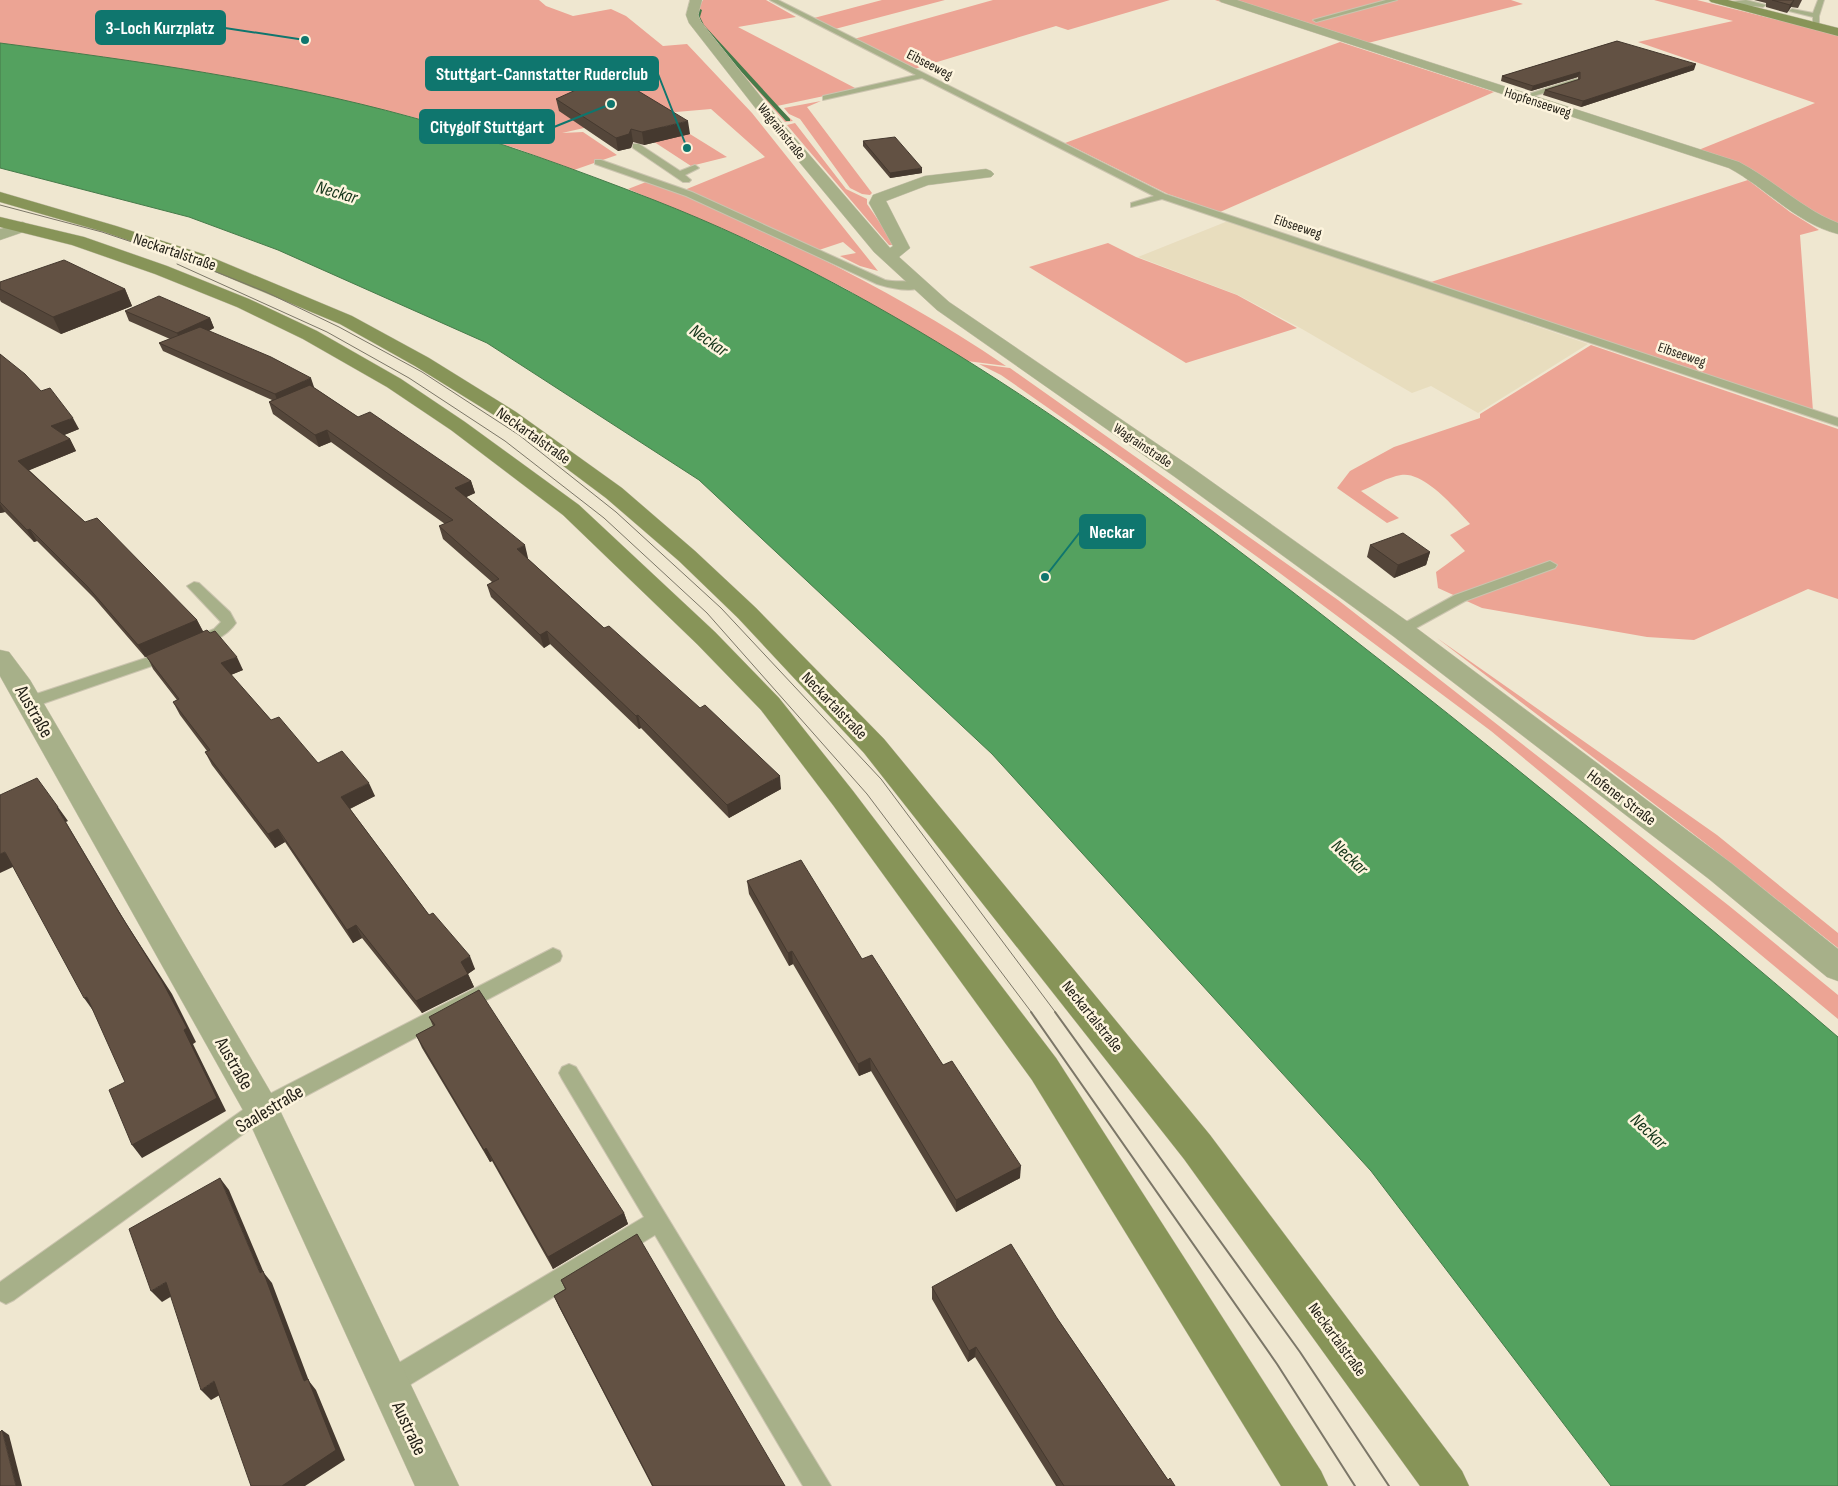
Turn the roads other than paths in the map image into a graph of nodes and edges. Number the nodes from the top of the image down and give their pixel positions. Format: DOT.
graph roads {
  1 [pos="696,0"];
  2 [pos="773,0"];
  3 [pos="1225,0"];
  4 [pos="1394,0"];
  5 [pos="1821,0"];
  6 [pos="1720,1"];
  7 [pos="1747,1"];
  8 [pos="1763,5"];
  9 [pos="1792,11"];
  10 [pos="1316,20"];
  11 [pos="1817,22"];
  12 [pos="1838,32"];
  13 [pos="922,76"];
  14 [pos="1575,81"];
  15 [pos="1523,97"];
  16 [pos="826,98"];
  17 [pos="632,148"];
  18 [pos="651,160"];
  19 [pos="598,162"];
  20 [pos="628,168"];
  21 [pos="696,168"];
  22 [pos="679,174"];
  23 [pos="986,174"];
  24 [pos="689,187"];
  25 [pos="1162,196"];
  26 [pos="0,197"];
  27 [pos="1134,205"];
  28 [pos="8,228"];
  29 [pos="1838,229"];
  30 [pos="888,256"];
  31 [pos="920,285"];
  32 [pos="1838,422"];
  33 [pos="1550,565"];
  34 [pos="194,586"];
  35 [pos="1402,630"];
  36 [pos="0,658"];
  37 [pos="30,702"];
  38 [pos="553,956"];
  39 [pos="1838,968"];
  40 [pos="570,1074"];
  41 [pos="261,1110"];
  42 [pos="658,1221"];
  43 [pos="6,1292"];
  44 [pos="389,1383"];
  45 [pos="438,1486"];
  46 [pos="818,1486"];
  47 [pos="1306,1486"];
  48 [pos="1447,1486"];
  1 -- 30 [label="street, Wagrainstraße"];
  2 -- 13 [label="lane, Eibseeweg"];
  3 -- 15 [label="street, Hopfenseeweg"];
  4 -- 10 [label="lane"];
  5 -- 11 [label="lane"];
  6 -- 7 [label="lane"];
  6 -- 11 [label="main road"];
  7 -- 8 [label="lane"];
  9 -- 11 [label="lane"];
  11 -- 12 [label="main road"];
  13 -- 16 [label="lane"];
  13 -- 25 [label="lane, Eibseeweg"];
  14 -- 15 [label="lane"];
  15 -- 29 [label="street, Hopfenseeweg"];
  17 -- 18 [label="lane"];
  18 -- 20 [label="lane"];
  18 -- 22 [label="lane"];
  19 -- 20 [label="lane"];
  20 -- 31 [label="lane"];
  21 -- 22 [label="lane"];
  22 -- 24 [label="lane"];
  23 -- 30 [label="street"];
  25 -- 27 [label="lane"];
  25 -- 32 [label="lane, Eibseeweg"];
  26 -- 48 [label="main road, Neckartalstraße"];
  28 -- 47 [label="main road, Neckartalstraße"];
  30 -- 31 [label="street, Wagrainstraße"];
  31 -- 35 [label="street, Wagrainstraße"];
  33 -- 35 [label="lane"];
  34 -- 37 [label="lane"];
  35 -- 39 [label="street, Hofener Straße"];
  36 -- 37 [label="street, Austraße"];
  37 -- 41 [label="street, Austraße"];
  38 -- 41 [label="lane, Saalestraße"];
  40 -- 42 [label="lane"];
  41 -- 43 [label="lane, Saalestraße"];
  41 -- 44 [label="street, Austraße"];
  42 -- 44 [label="lane"];
  42 -- 46 [label="lane"];
  44 -- 45 [label="street, Austraße"];
}
